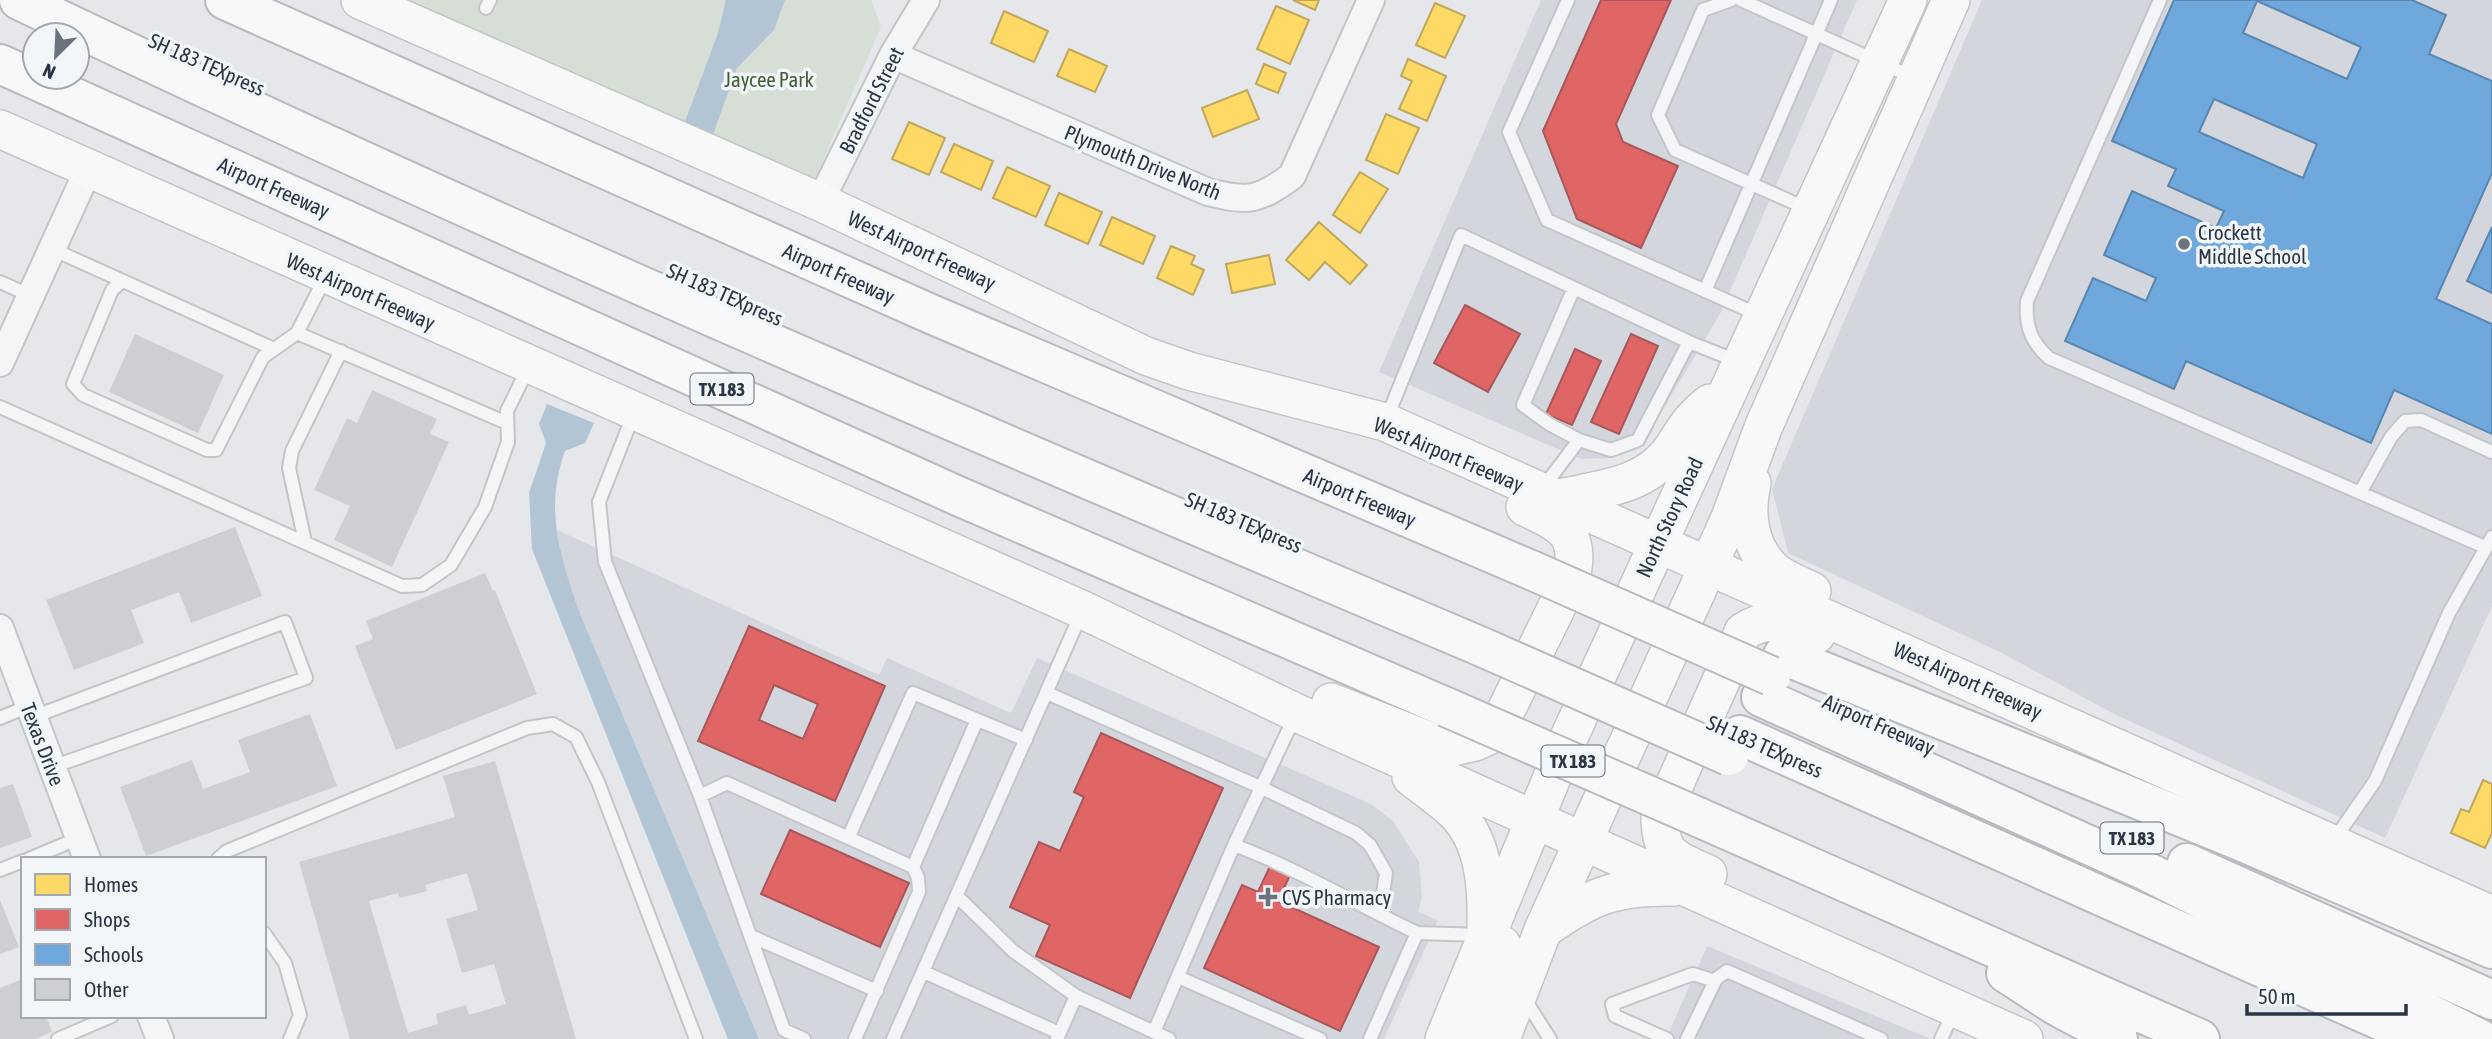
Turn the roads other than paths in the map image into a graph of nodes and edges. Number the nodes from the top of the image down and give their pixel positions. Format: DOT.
graph roads {
  1 [pos="19,0"];
  2 [pos="68,0"];
  3 [pos="225,0"];
  4 [pos="359,0"];
  5 [pos="926,0"];
  6 [pos="1371,0"];
  7 [pos="1568,0"];
  8 [pos="1731,0"];
  9 [pos="1741,0"];
  10 [pos="1831,0"];
  11 [pos="1908,0"];
  12 [pos="1951,0"];
  13 [pos="2160,0"];
  14 [pos="1816,34"];
  15 [pos="893,55"];
  16 [pos="1879,62"];
  17 [pos="0,64"];
  18 [pos="1916,79"];
  19 [pos="0,130"];
  20 [pos="88,170"];
  21 [pos="1752,184"];
  22 [pos="820,202"];
  23 [pos="1811,210"];
  24 [pos="52,249"];
  25 [pos="326,276"];
  26 [pos="0,282"];
  27 [pos="121,282"];
  28 [pos="1574,288"];
  29 [pos="1705,291"];
  30 [pos="31,296"];
  31 [pos="1762,317"];
  32 [pos="297,332"];
  33 [pos="1689,342"];
  34 [pos="274,349"];
  35 [pos="341,351"];
  36 [pos="0,363"];
  37 [pos="529,366"];
  38 [pos="1734,376"];
  39 [pos="0,407"];
  40 [pos="634,413"];
  41 [pos="1370,419"];
  42 [pos="507,422"];
  43 [pos="1763,428"];
  44 [pos="1578,440"];
  45 [pos="2492,452"];
  46 [pos="2360,493"];
  47 [pos="1547,496"];
  48 [pos="305,542"];
  49 [pos="2489,542"];
  50 [pos="1656,544"];
  51 [pos="1708,566"];
  52 [pos="1083,610"];
  53 [pos="0,628"];
  54 [pos="1489,637"];
  55 [pos="1772,676"];
  56 [pos="1047,693"];
  57 [pos="1282,706"];
  58 [pos="2037,710"];
  59 [pos="31,712"];
  60 [pos="0,718"];
  61 [pos="976,720"];
  62 [pos="1026,740"];
  63 [pos="1734,746"];
  64 [pos="1375,748"];
  65 [pos="52,767"];
  66 [pos="1260,786"];
  67 [pos="699,796"];
  68 [pos="1537,818"];
  69 [pos="849,836"];
  70 [pos="1583,840"];
  71 [pos="2332,842"];
  72 [pos="1234,845"];
  73 [pos="83,849"];
  74 [pos="40,857"];
  75 [pos="220,857"];
  76 [pos="21,862"];
  77 [pos="913,867"];
  78 [pos="0,870"];
  79 [pos="1685,887"];
  80 [pos="1505,892"];
  81 [pos="958,897"];
  82 [pos="1904,908"];
  83 [pos="1380,915"];
  84 [pos="2492,915"];
  85 [pos="1543,930"];
  86 [pos="1417,933"];
  87 [pos="1486,935"];
  88 [pos="266,936"];
  89 [pos="753,937"];
  90 [pos="2492,949"];
  91 [pos="924,972"];
  92 [pos="1178,977"];
  93 [pos="1715,981"];
  94 [pos="877,990"];
  95 [pos="1914,990"];
  96 [pos="1521,993"];
  97 [pos="1076,996"];
  98 [pos="2492,1000"];
  99 [pos="103,1018"];
  100 [pos="152,1018"];
  101 [pos="1948,1024"];
  102 [pos="1154,1032"];
  103 [pos="1058,1036"];
  104 [pos="58,1039"];
  105 [pos="160,1039"];
  106 [pos="290,1039"];
  107 [pos="696,1039"];
  108 [pos="804,1039"];
  109 [pos="855,1039"];
  110 [pos="893,1039"];
  111 [pos="1169,1039"];
  112 [pos="1320,1039"];
  113 [pos="1370,1039"];
  114 [pos="1444,1039"];
  115 [pos="1472,1039"];
  116 [pos="1501,1039"];
  117 [pos="1550,1039"];
  118 [pos="1667,1039"];
  119 [pos="1687,1039"];
  120 [pos="1881,1039"];
  121 [pos="2024,1039"];
  122 [pos="2118,1039"];
  123 [pos="2200,1039"];
  124 [pos="2368,1039"];
  125 [pos="2422,1039"];
  126 [pos="2480,1039"];
  1 -- 54 [label="highway, SH 183 TEXpress"];
  2 -- 54 [label="highway, SH 183 TEXpress"];
  3 -- 55 [label="highway, Airport Freeway / TX 183, bridge"];
  4 -- 22 [label="main road, West Airport Freeway"];
  5 -- 15 [label="street, Bradford Street"];
  6 -- 15 [label="street, Plymouth Drive North"];
  7 -- 29 [label="lane"];
  8 -- 21 [label="lane"];
  9 -- 14 [label="lane"];
  10 -- 14 [label="lane"];
  11 -- 16 [label="main road, North Story Road"];
  12 -- 18 [label="main road"];
  13 -- 46 [label="lane"];
  14 -- 16 [label="lane"];
  14 -- 21 [label="lane"];
  15 -- 22 [label="street, Bradford Street"];
  16 -- 18 [label="lane"];
  16 -- 23 [label="main road, North Story Road"];
  17 -- 82 [label="highway, Airport Freeway / TX 183, bridge"];
  18 -- 43 [label="main road"];
  19 -- 20 [label="main road, West Airport Freeway"];
  20 -- 24 [label="street"];
  20 -- 25 [label="main road, West Airport Freeway"];
  21 -- 23 [label="lane"];
  21 -- 29 [label="lane"];
  22 -- 41 [label="main road, West Airport Freeway"];
  23 -- 31 [label="main road, North Story Road"];
  24 -- 27 [label="lane"];
  24 -- 30 [label="street"];
  25 -- 32 [label="lane"];
  25 -- 37 [label="main road, West Airport Freeway"];
  26 -- 30 [label="lane"];
  27 -- 34 [label="lane"];
  27 -- 34 [label="lane"];
  28 -- 33 [label="lane"];
  28 -- 41 [label="lane"];
  28 -- 44 [label="lane"];
  29 -- 31 [label="lane"];
  30 -- 36 [label="street"];
  31 -- 38 [label="main road, North Story Road"];
  32 -- 34 [label="lane"];
  32 -- 35 [label="lane"];
  33 -- 38 [label="lane"];
  33 -- 44 [label="lane"];
  35 -- 42 [label="lane"];
  35 -- 48 [label="lane"];
  37 -- 40 [label="main road, West Airport Freeway"];
  37 -- 42 [label="lane"];
  38 -- 47 [label="main road"];
  38 -- 50 [label="main road, North Story Road"];
  39 -- 48 [label="lane"];
  40 -- 52 [label="main road, West Airport Freeway"];
  40 -- 67 [label="lane"];
  41 -- 47 [label="main road, West Airport Freeway"];
  41 -- 57 [label="main road"];
  42 -- 48 [label="lane"];
  43 -- 51 [label="main road"];
  43 -- 58 [label="main road"];
  44 -- 47 [label="lane"];
  45 -- 46 [label="lane"];
  46 -- 49 [label="lane"];
  47 -- 50 [label="main road, West Airport Freeway"];
  49 -- 71 [label="lane"];
  50 -- 51 [label="main road, West Airport Freeway"];
  50 -- 68 [label="main road, North Story Road"];
  51 -- 58 [label="main road, West Airport Freeway"];
  51 -- 70 [label="main road"];
  52 -- 56 [label="lane"];
  52 -- 57 [label="main road, West Airport Freeway"];
  53 -- 59 [label="street, Texas Drive"];
  54 -- 63 [label="highway, SH 183 TEXpress, bridge"];
  55 -- 90 [label="highway"];
  55 -- 98 [label="highway, Airport Freeway / TX 183"];
  55 -- 126 [label="highway"];
  56 -- 62 [label="lane"];
  56 -- 66 [label="lane"];
  57 -- 64 [label="main road, West Airport Freeway"];
  57 -- 66 [label="lane"];
  58 -- 71 [label="main road, West Airport Freeway"];
  58 -- 95 [label="main road"];
  59 -- 60 [label="lane"];
  59 -- 65 [label="street, Texas Drive"];
  59 -- 65 [label="lane"];
  61 -- 62 [label="lane"];
  61 -- 69 [label="lane"];
  61 -- 77 [label="lane"];
  62 -- 81 [label="lane"];
  63 -- 124 [label="highway, SH 183 TEXpress"];
  63 -- 125 [label="highway, SH 183 TEXpress"];
  64 -- 68 [label="main road, West Airport Freeway"];
  64 -- 87 [label="main road"];
  65 -- 73 [label="street, Texas Drive"];
  66 -- 72 [label="lane"];
  66 -- 83 [label="lane"];
  67 -- 69 [label="lane"];
  67 -- 89 [label="lane"];
  68 -- 70 [label="main road, West Airport Freeway"];
  68 -- 80 [label="main road, North Story Road"];
  69 -- 77 [label="lane"];
  70 -- 79 [label="main road, West Airport Freeway"];
  70 -- 85 [label="main road"];
  71 -- 84 [label="main road, West Airport Freeway"];
  72 -- 83 [label="lane"];
  72 -- 92 [label="lane"];
  73 -- 74 [label="lane"];
  75 -- 107 [label="lane"];
  76 -- 78 [label="lane"];
  77 -- 94 [label="lane"];
  79 -- 85 [label="main road"];
  79 -- 95 [label="main road, West Airport Freeway"];
  80 -- 87 [label="main road, North Story Road"];
  80 -- 115 [label="main road"];
  81 -- 91 [label="lane"];
  81 -- 97 [label="lane"];
  82 -- 122 [label="highway"];
  82 -- 123 [label="highway, Airport Freeway / TX 183"];
  83 -- 86 [label="lane"];
  85 -- 96 [label="main road"];
  86 -- 87 [label="lane"];
  86 -- 113 [label="lane"];
  87 -- 114 [label="main road, North Story Road"];
  88 -- 106 [label="lane"];
  89 -- 94 [label="lane"];
  89 -- 108 [label="lane"];
  91 -- 103 [label="lane"];
  91 -- 110 [label="lane"];
  92 -- 102 [label="lane"];
  92 -- 112 [label="lane"];
  93 -- 118 [label="lane"];
  93 -- 119 [label="lane"];
  93 -- 120 [label="lane"];
  94 -- 109 [label="lane"];
  95 -- 101 [label="main road, West Airport Freeway"];
  96 -- 116 [label="main road"];
  96 -- 117 [label="lane"];
  97 -- 102 [label="lane"];
  97 -- 103 [label="lane"];
  99 -- 104 [label="lane"];
  100 -- 105 [label="street"];
  101 -- 121 [label="main road, West Airport Freeway"];
  102 -- 111 [label="lane"];
}
